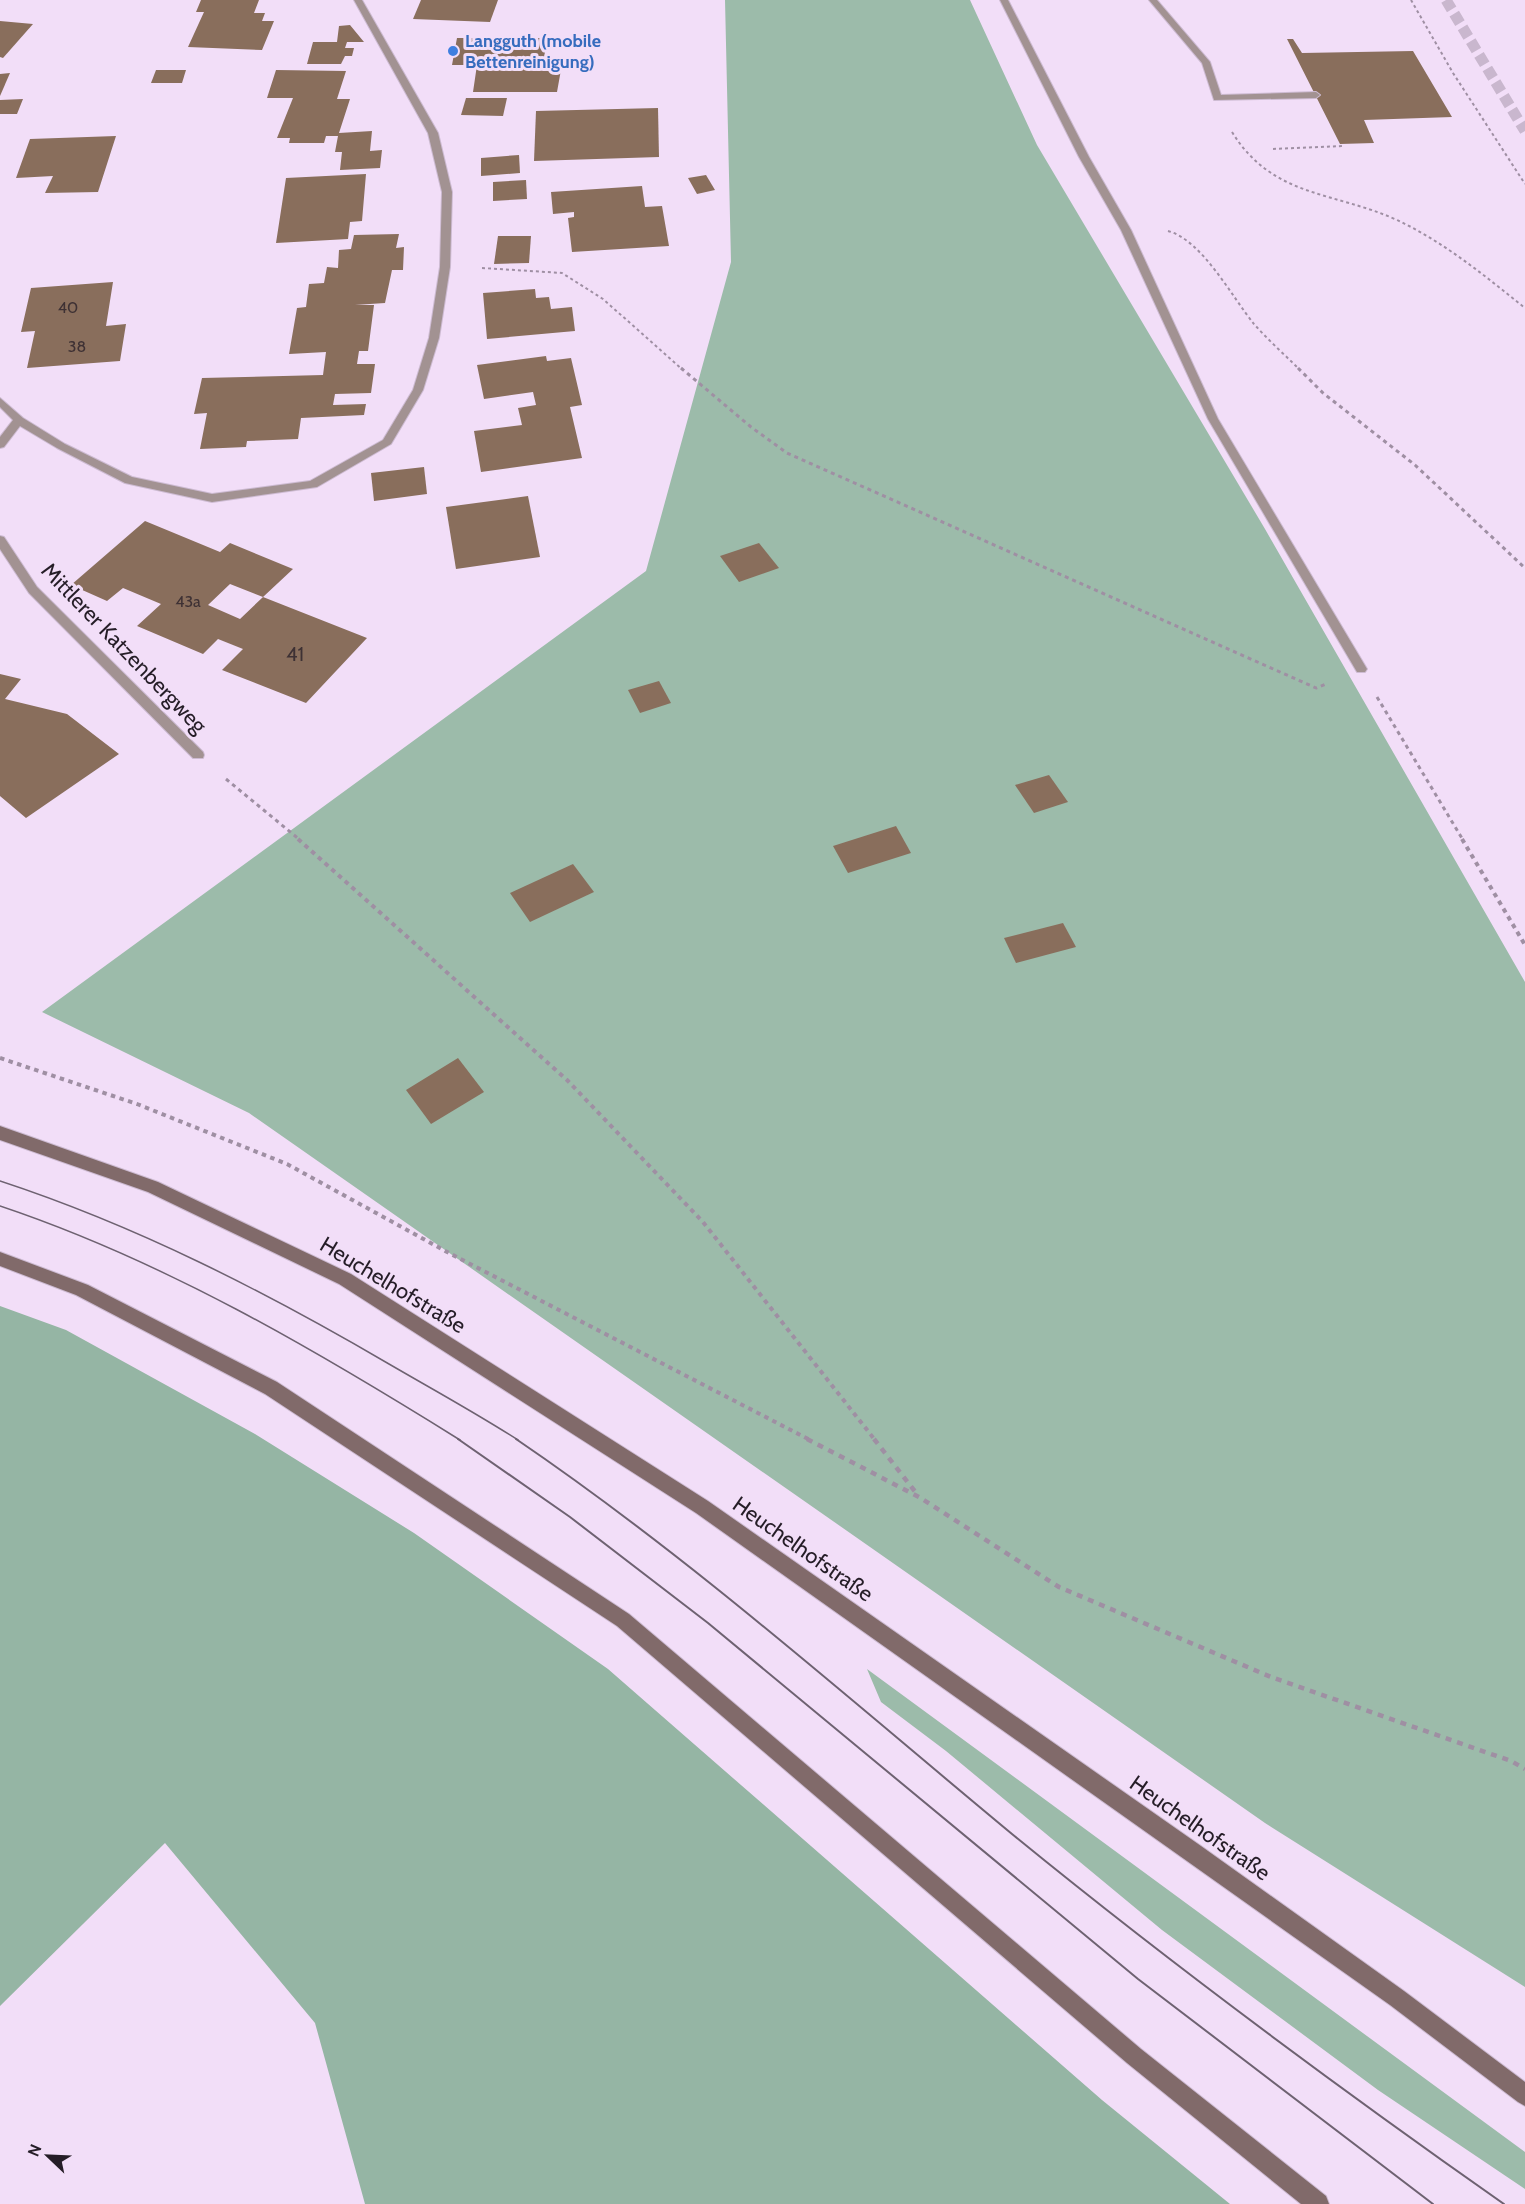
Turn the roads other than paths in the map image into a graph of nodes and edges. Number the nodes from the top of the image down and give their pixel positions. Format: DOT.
graph roads {
  1 [pos="358,0"];
  2 [pos="1004,0"];
  3 [pos="1153,0"];
  4 [pos="1316,95"];
  5 [pos="0,401"];
  6 [pos="19,420"];
  7 [pos="0,445"];
  8 [pos="0,540"];
  9 [pos="1361,669"];
  10 [pos="198,755"];
  11 [pos="0,1132"];
  12 [pos="0,1259"];
  13 [pos="1525,2095"];
  14 [pos="1318,2204"];
  1 -- 6 [label="street"];
  2 -- 9 [label="street"];
  3 -- 4 [label="street"];
  5 -- 6 [label="street"];
  6 -- 7 [label="street"];
  8 -- 10 [label="street, Mittlerer Katzenbergweg"];
  11 -- 13 [label="main road, Heuchelhofstraße"];
  12 -- 14 [label="main road"];
}
